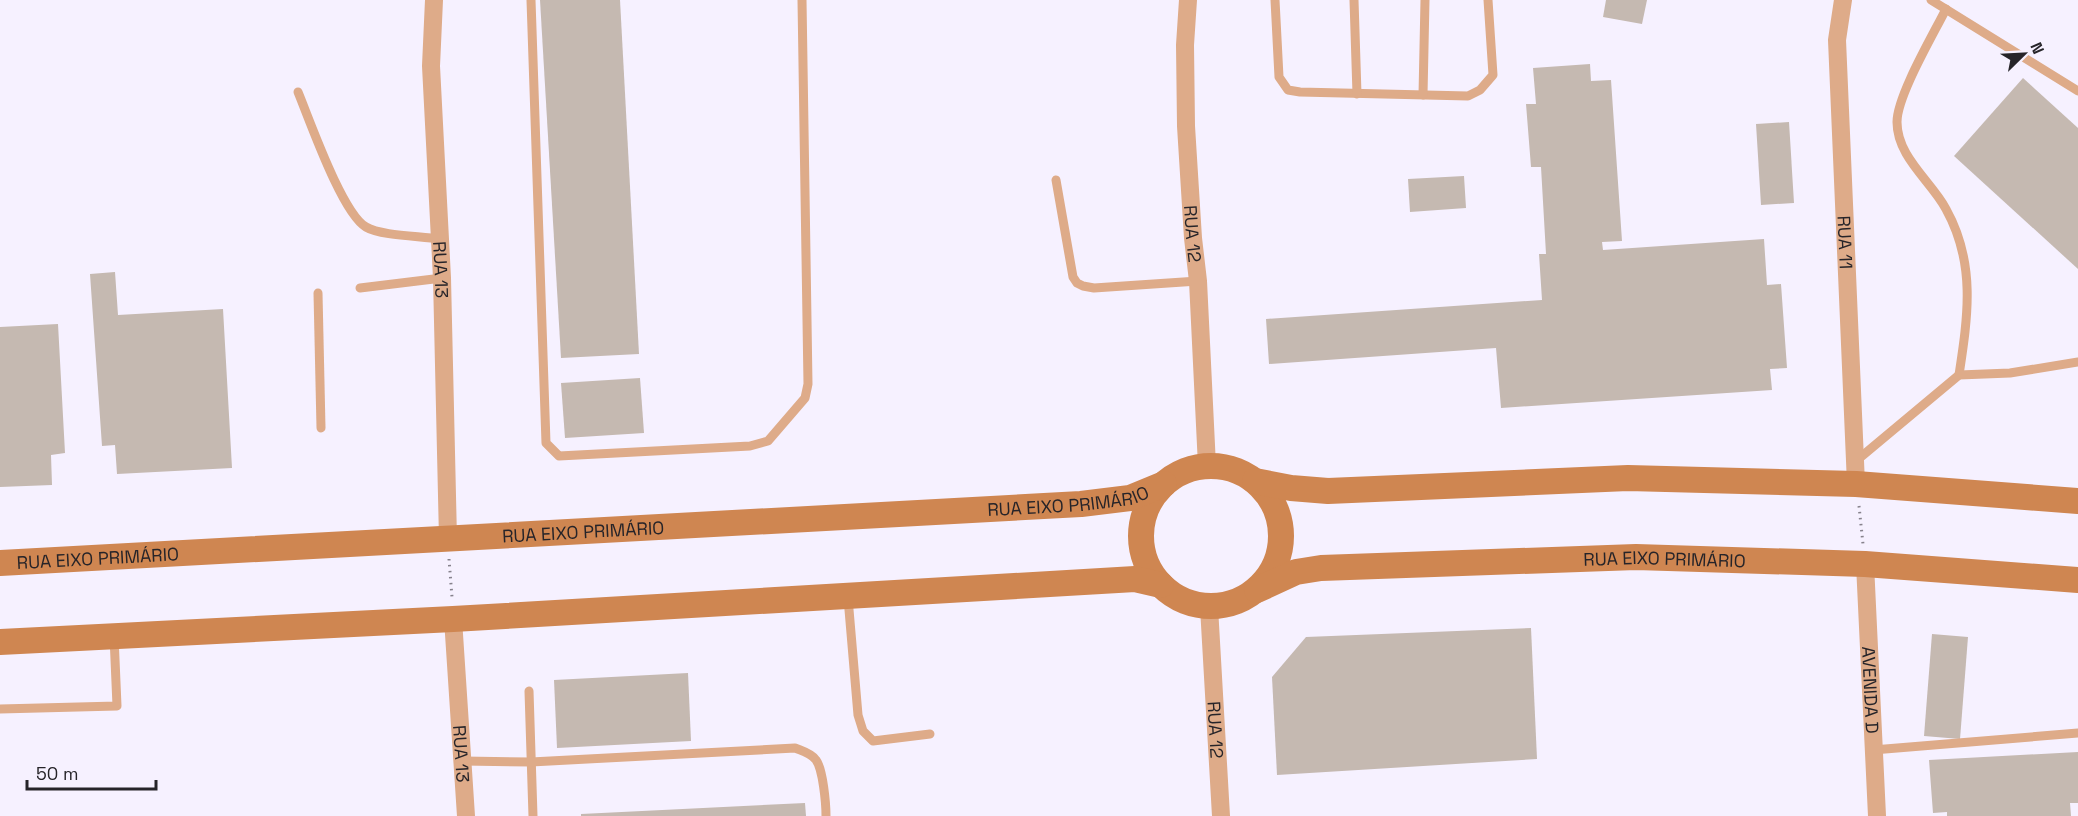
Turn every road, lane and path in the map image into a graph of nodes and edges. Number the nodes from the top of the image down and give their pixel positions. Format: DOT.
graph roads {
  1 [pos="434,0"];
  2 [pos="531,0"];
  3 [pos="802,0"];
  4 [pos="1188,0"];
  5 [pos="1275,0"];
  6 [pos="1354,0"];
  7 [pos="1425,0"];
  8 [pos="1488,0"];
  9 [pos="1843,0"];
  10 [pos="1931,0"];
  11 [pos="1946,9"];
  12 [pos="2078,91"];
  13 [pos="298,92"];
  14 [pos="1357,94"];
  15 [pos="1423,95"];
  16 [pos="1056,180"];
  17 [pos="439,239"];
  18 [pos="442,278"];
  19 [pos="1198,281"];
  20 [pos="360,288"];
  21 [pos="318,293"];
  22 [pos="2078,362"];
  23 [pos="1959,375"];
  24 [pos="321,428"];
  25 [pos="1207,466"];
  26 [pos="1856,472"];
  27 [pos="1255,481"];
  28 [pos="1164,484"];
  29 [pos="2078,501"];
  30 [pos="448,539"];
  31 [pos="0,563"];
  32 [pos="1865,564"];
  33 [pos="2078,580"];
  34 [pos="1161,585"];
  35 [pos="1257,590"];
  36 [pos="848,596"];
  37 [pos="1209,607"];
  38 [pos="453,619"];
  39 [pos="114,636"];
  40 [pos="0,642"];
  41 [pos="529,691"];
  42 [pos="0,710"];
  43 [pos="2078,733"];
  44 [pos="930,734"];
  45 [pos="1873,750"];
  46 [pos="463,761"];
  47 [pos="531,762"];
  48 [pos="466,816"];
  49 [pos="533,816"];
  50 [pos="826,816"];
  51 [pos="1221,816"];
  52 [pos="1877,816"];
  1 -- 17 [label="street, RUA 13"];
  2 -- 3 [label="lane"];
  4 -- 19 [label="street, RUA 12"];
  5 -- 14 [label="lane"];
  6 -- 14 [label="lane"];
  7 -- 15 [label="lane"];
  8 -- 15 [label="lane"];
  9 -- 26 [label="street, RUA 11"];
  10 -- 11 [label="lane"];
  11 -- 12 [label="lane"];
  11 -- 23 [label="lane"];
  13 -- 17 [label="lane"];
  14 -- 15 [label="lane"];
  16 -- 19 [label="lane"];
  17 -- 18 [label="street, RUA 13"];
  18 -- 20 [label="lane"];
  18 -- 30 [label="street, RUA 13"];
  19 -- 25 [label="street, RUA 12"];
  21 -- 24 [label="lane"];
  22 -- 23 [label="lane"];
  23 -- 26 [label="lane"];
  25 -- 27 [label="street"];
  25 -- 28 [label="street"];
  26 -- 27 [label="street"];
  26 -- 29 [label="street"];
  26 -- 32 [label="path"];
  27 -- 35 [label="street"];
  28 -- 30 [label="street, RUA EIXO PRIMÁRIO"];
  28 -- 34 [label="street"];
  30 -- 31 [label="street, RUA EIXO PRIMÁRIO"];
  30 -- 38 [label="path"];
  32 -- 33 [label="street, RUA EIXO PRIMÁRIO"];
  32 -- 35 [label="street, RUA EIXO PRIMÁRIO"];
  32 -- 45 [label="street, AVENIDA D"];
  34 -- 36 [label="street"];
  34 -- 37 [label="street"];
  35 -- 37 [label="street"];
  36 -- 38 [label="street"];
  36 -- 44 [label="lane"];
  37 -- 51 [label="street, RUA 12"];
  38 -- 39 [label="street"];
  38 -- 46 [label="street, RUA 13"];
  39 -- 40 [label="street"];
  39 -- 42 [label="lane"];
  41 -- 47 [label="lane"];
  43 -- 45 [label="lane"];
  45 -- 52 [label="street, AVENIDA D"];
  46 -- 47 [label="lane"];
  46 -- 48 [label="street, RUA 13"];
  47 -- 49 [label="lane"];
  47 -- 50 [label="lane"];
}
